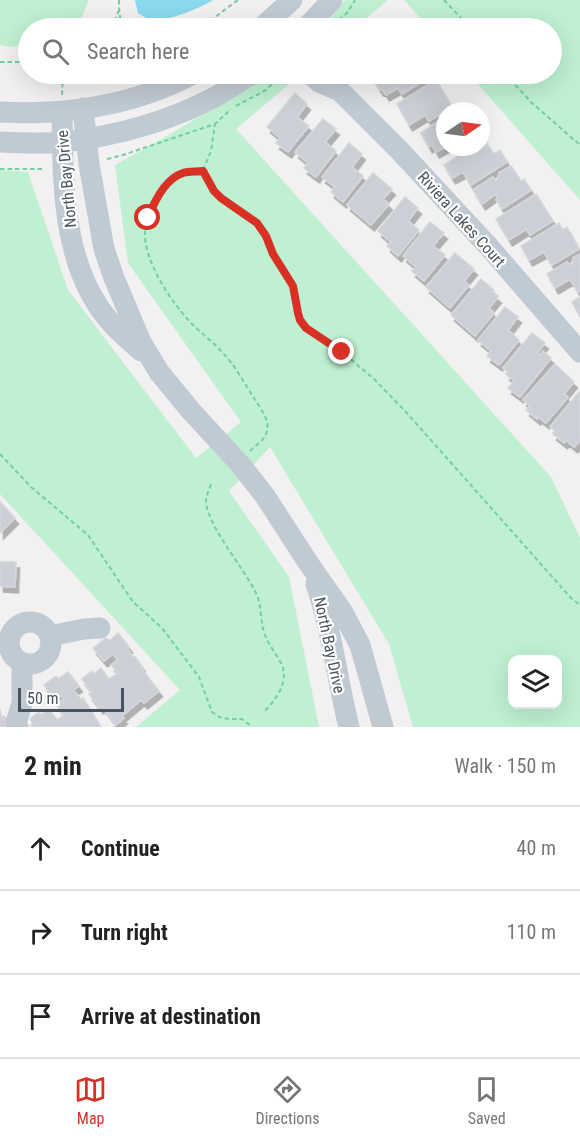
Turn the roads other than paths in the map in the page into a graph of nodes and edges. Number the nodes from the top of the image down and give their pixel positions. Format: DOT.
graph roads {
  1 [pos="332,0"];
  2 [pos="288,4"];
  3 [pos="275,18"];
  4 [pos="298,18"];
  5 [pos="315,18"];
  6 [pos="171,84"];
  7 [pos="236,84"];
  8 [pos="340,84"];
  9 [pos="83,108"];
  10 [pos="62,111"];
  11 [pos="0,112"];
  12 [pos="87,138"];
  13 [pos="0,142"];
  14 [pos="62,142"];
  15 [pos="580,352"];
  16 [pos="154,363"];
  17 [pos="309,564"];
  18 [pos="100,628"];
  19 [pos="6,629"];
  20 [pos="50,636"];
  21 [pos="22,663"];
  22 [pos="18,727"];
  23 [pos="349,727"];
  24 [pos="383,727"];
  1 -- 5 [label="street"];
  2 -- 3 [label="street"];
  2 -- 4 [label="street"];
  6 -- 9 [label="street"];
  7 -- 12 [label="street"];
  8 -- 15 [label="street, Riviera Lakes Court"];
  9 -- 10 [label="street"];
  9 -- 12 [label="street, North Bay Drive"];
  10 -- 11 [label="street"];
  10 -- 14 [label="street, North Bay Drive"];
  12 -- 14 [label="street"];
  12 -- 16 [label="street, North Bay Drive"];
  13 -- 14 [label="street"];
  14 -- 16 [label="street, North Bay Drive"];
  16 -- 17 [label="street, North Bay Drive"];
  17 -- 23 [label="street, North Bay Drive"];
  17 -- 24 [label="street, North Bay Drive"];
  18 -- 20 [label="street"];
  19 -- 20 [label="street"];
  19 -- 21 [label="street"];
  20 -- 21 [label="street"];
  21 -- 22 [label="street"];
}
